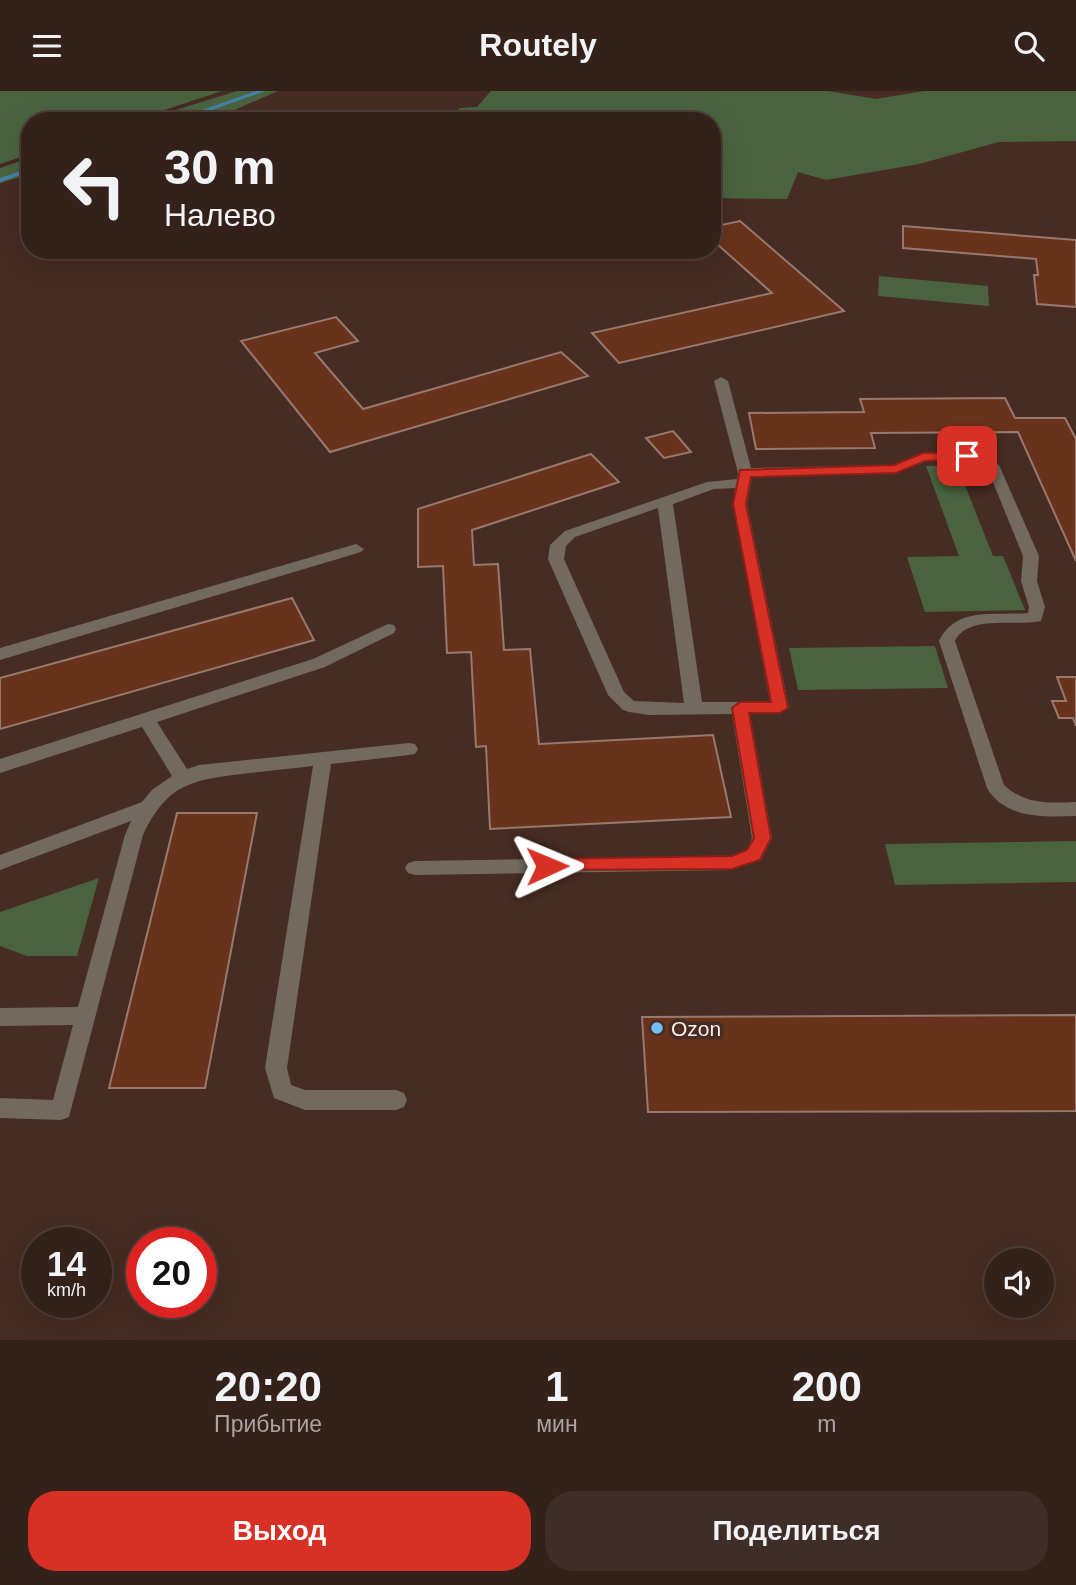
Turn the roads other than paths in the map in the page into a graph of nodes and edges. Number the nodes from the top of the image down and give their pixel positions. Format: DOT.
graph roads {
  1 [pos="721,381"];
  2 [pos="744,478"];
  3 [pos="665,502"];
  4 [pos="356,549"];
  5 [pos="388,629"];
  6 [pos="0,654"];
  7 [pos="740,708"];
  8 [pos="694,709"];
  9 [pos="146,719"];
  10 [pos="409,749"];
  11 [pos="323,759"];
  12 [pos="0,766"];
  13 [pos="182,777"];
  14 [pos="146,808"];
  15 [pos="1076,809"];
  16 [pos="0,863"];
  17 [pos="415,868"];
  18 [pos="86,1016"];
  19 [pos="0,1017"];
  20 [pos="396,1100"];
  21 [pos="0,1108"];
  1 -- 2 [label="lane"];
  2 -- 3 [label="lane"];
  2 -- 7 [label="lane"];
  2 -- 15 [label="lane"];
  3 -- 8 [label="lane"];
  3 -- 8 [label="lane"];
  4 -- 6 [label="lane"];
  5 -- 9 [label="lane"];
  7 -- 8 [label="lane"];
  7 -- 17 [label="lane"];
  9 -- 12 [label="lane"];
  9 -- 13 [label="lane"];
  10 -- 11 [label="lane"];
  11 -- 13 [label="lane"];
  11 -- 20 [label="lane"];
  13 -- 14 [label="lane"];
  14 -- 16 [label="lane"];
  14 -- 18 [label="lane"];
  18 -- 19 [label="lane"];
  18 -- 21 [label="lane"];
}
